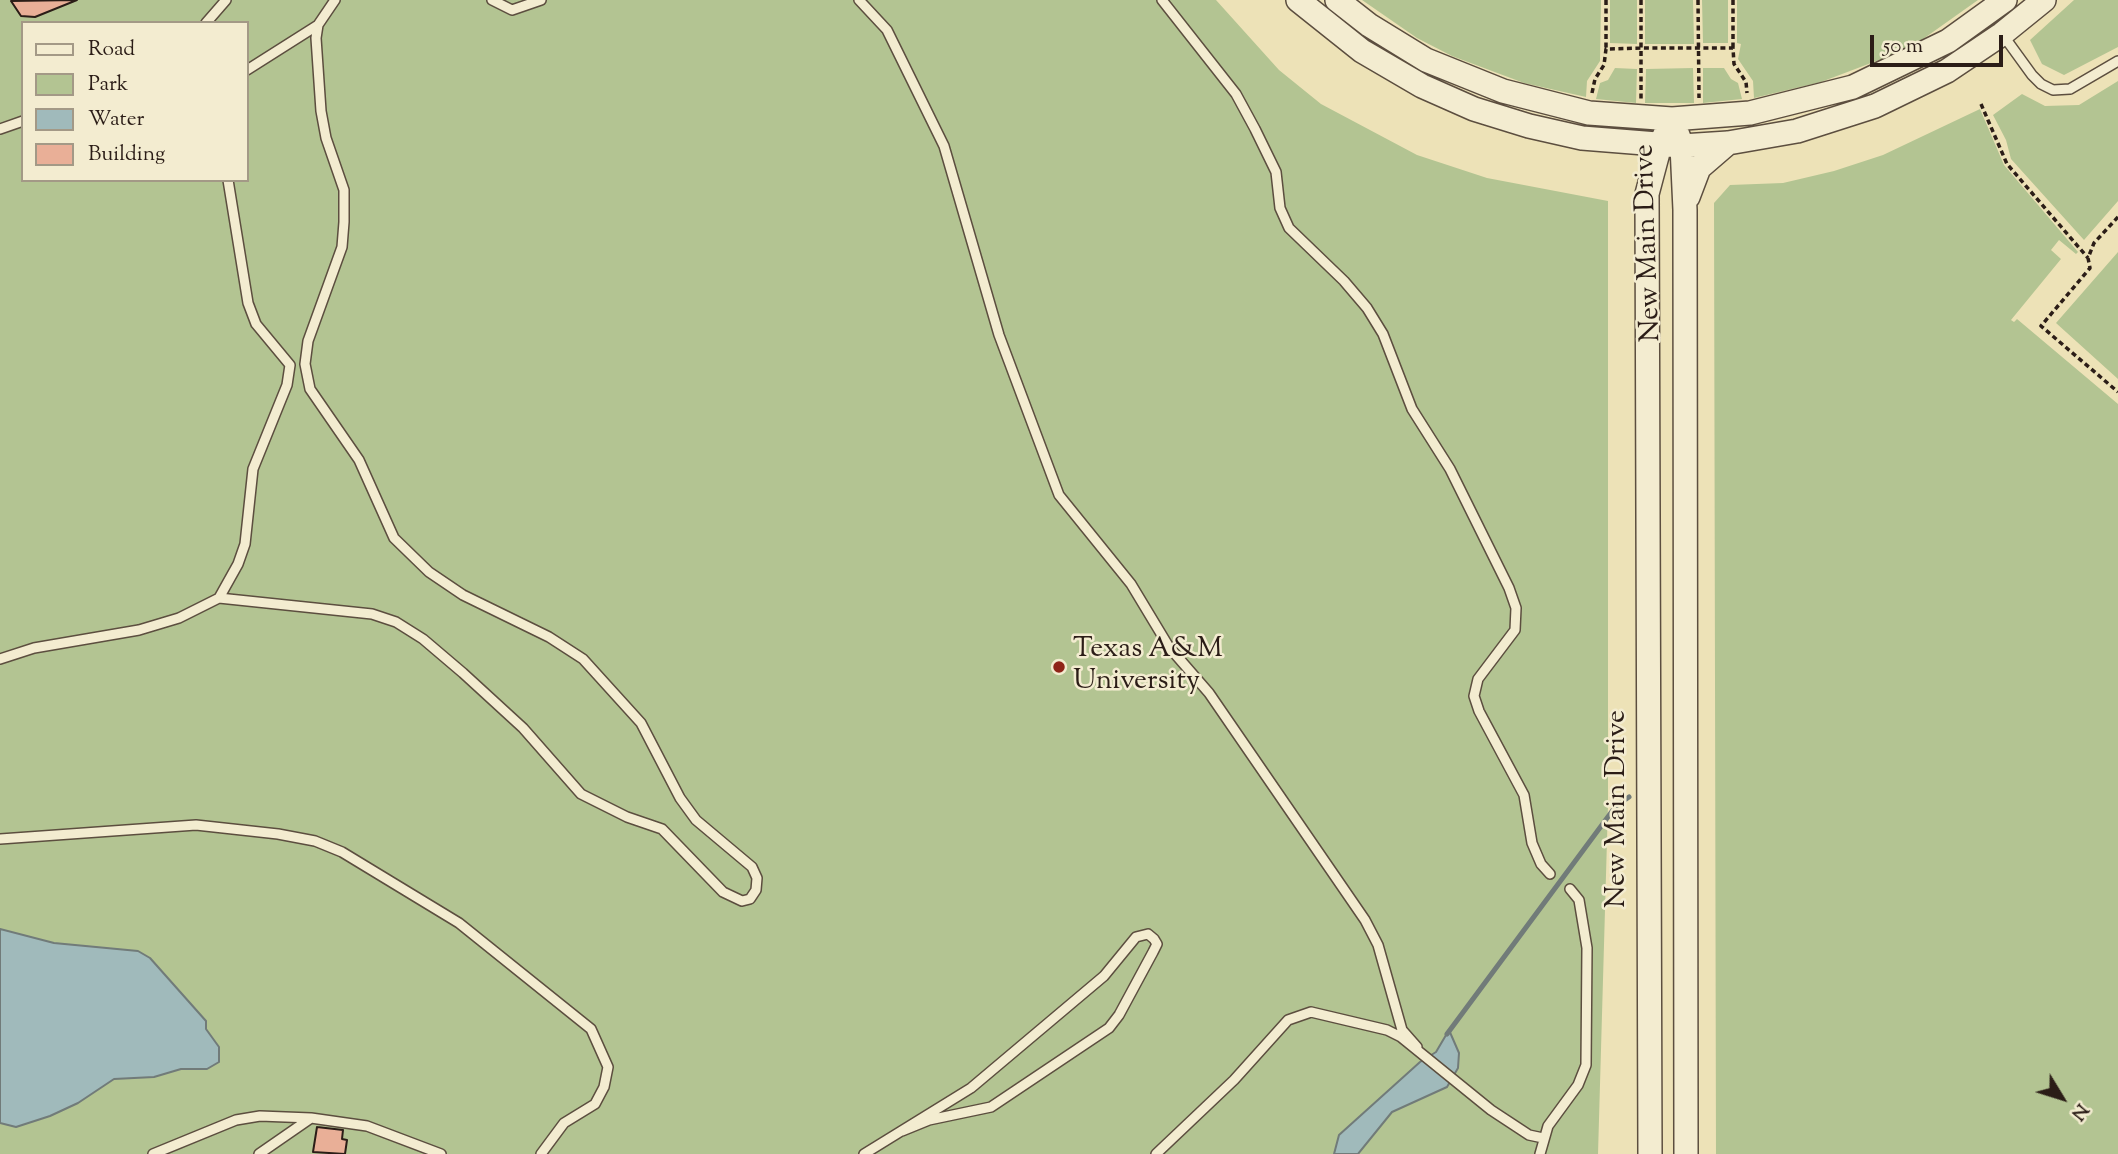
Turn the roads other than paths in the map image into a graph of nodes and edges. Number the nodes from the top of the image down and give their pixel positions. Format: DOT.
graph roads {
  1 [pos="226,0"];
  2 [pos="335,0"];
  3 [pos="492,0"];
  4 [pos="541,0"];
  5 [pos="859,0"];
  6 [pos="1162,0"];
  7 [pos="1298,0"];
  8 [pos="2044,0"];
  9 [pos="1343,3"];
  10 [pos="1996,7"];
  11 [pos="208,21"];
  12 [pos="318,24"];
  13 [pos="2002,34"];
  14 [pos="2118,61"];
  15 [pos="248,67"];
  16 [pos="1672,119"];
  17 [pos="21,122"];
  18 [pos="0,129"];
  19 [pos="1612,142"];
  20 [pos="1728,143"];
  21 [pos="1671,146"];
  22 [pos="228,182"];
  23 [pos="1647,194"];
  24 [pos="1685,210"];
  25 [pos="219,598"];
  26 [pos="1684,599"];
  27 [pos="1649,600"];
  28 [pos="0,659"];
  29 [pos="0,839"];
  30 [pos="1550,873"];
  31 [pos="1570,889"];
  32 [pos="1686,1044"];
  33 [pos="1650,1046"];
  34 [pos="1417,1047"];
  35 [pos="311,1118"];
  36 [pos="902,1131"];
  37 [pos="1543,1138"];
  38 [pos="153,1154"];
  39 [pos="259,1154"];
  40 [pos="441,1154"];
  41 [pos="541,1154"];
  42 [pos="864,1154"];
  43 [pos="1156,1154"];
  44 [pos="1540,1154"];
  45 [pos="1650,1154"];
  46 [pos="1686,1154"];
  1 -- 11 [label="lane"];
  2 -- 12 [label="lane"];
  3 -- 4 [label="lane"];
  5 -- 34 [label="lane"];
  6 -- 30 [label="lane"];
  7 -- 19 [label="street"];
  8 -- 13 [label="street"];
  9 -- 16 [label="street"];
  10 -- 13 [label="street"];
  10 -- 16 [label="street"];
  12 -- 15 [label="lane"];
  12 -- 25 [label="lane"];
  13 -- 14 [label="lane"];
  13 -- 20 [label="street"];
  16 -- 21 [label="street, New Main Drive"];
  17 -- 18 [label="lane"];
  19 -- 21 [label="street"];
  19 -- 23 [label="street"];
  20 -- 21 [label="street"];
  20 -- 24 [label="street"];
  21 -- 23 [label="street, New Main Drive"];
  21 -- 24 [label="street, New Main Drive"];
  22 -- 25 [label="lane"];
  23 -- 27 [label="street, New Main Drive"];
  24 -- 26 [label="street, New Main Drive"];
  25 -- 28 [label="lane"];
  26 -- 27 [label="street"];
  26 -- 32 [label="street, New Main Drive"];
  27 -- 33 [label="street, New Main Drive"];
  29 -- 41 [label="lane"];
  31 -- 37 [label="lane"];
  32 -- 33 [label="street"];
  32 -- 46 [label="street, New Main Drive"];
  33 -- 45 [label="street, New Main Drive"];
  34 -- 37 [label="lane"];
  34 -- 43 [label="lane"];
  35 -- 38 [label="lane"];
  35 -- 39 [label="lane"];
  35 -- 40 [label="lane"];
  36 -- 36 [label="lane"];
  36 -- 42 [label="lane"];
  37 -- 44 [label="lane"];
}
